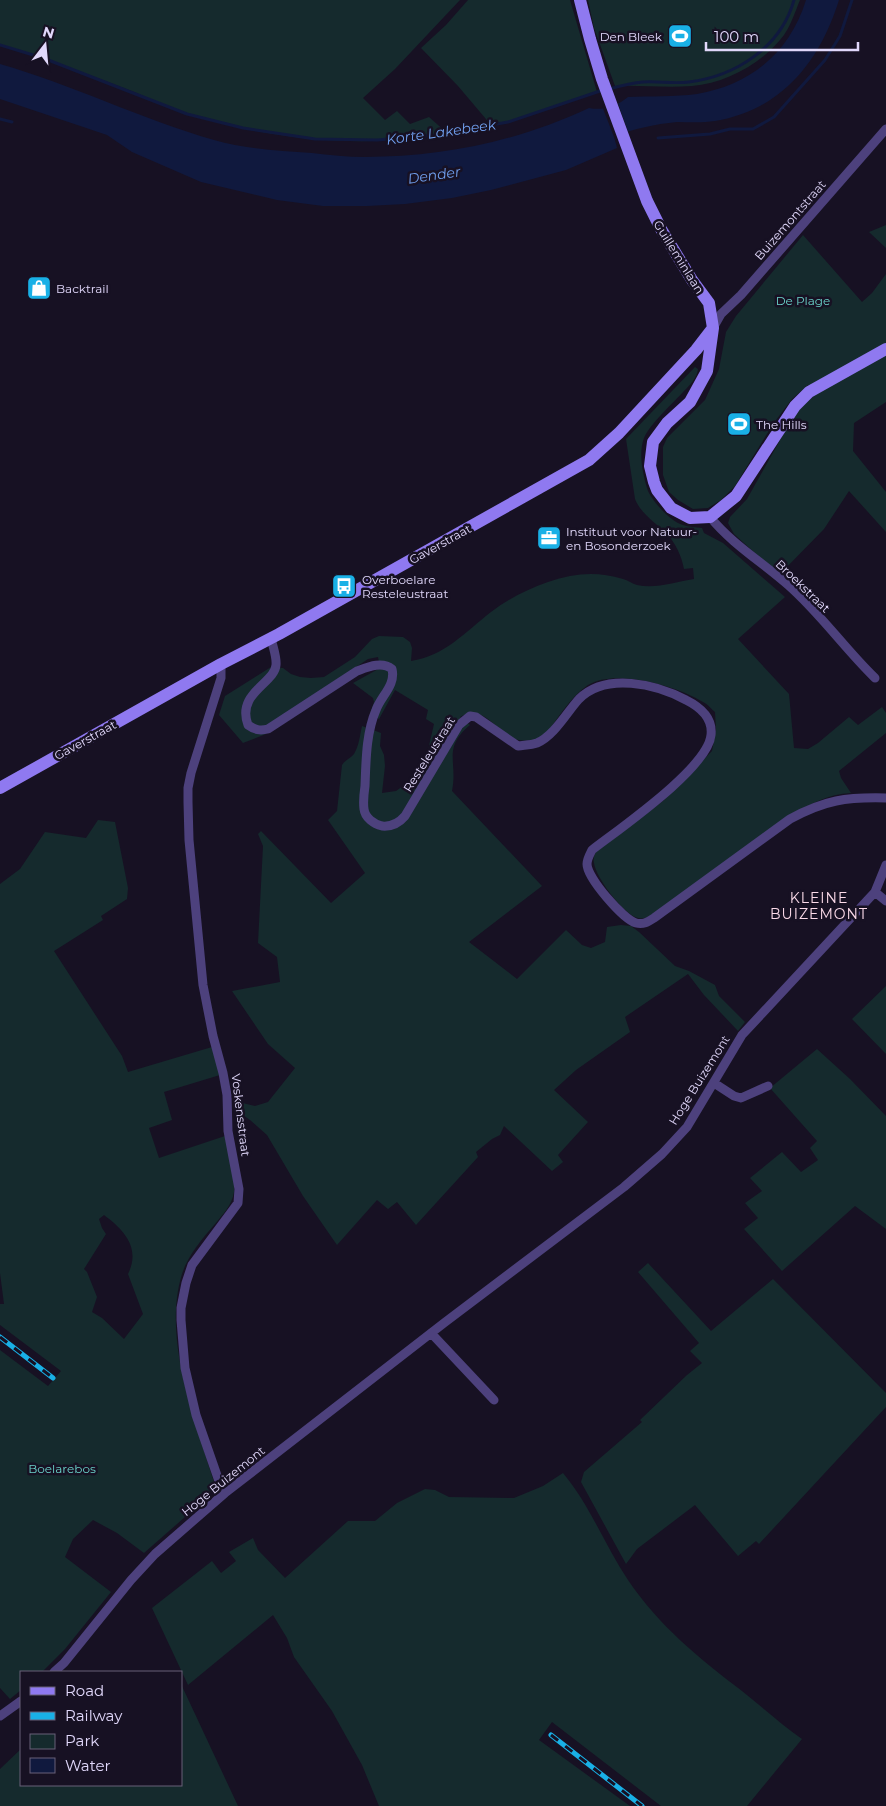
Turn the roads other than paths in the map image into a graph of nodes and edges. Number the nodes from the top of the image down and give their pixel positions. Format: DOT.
graph roads {
  1 [pos="580,0"];
  2 [pos="886,129"];
  3 [pos="713,328"];
  4 [pos="886,349"];
  5 [pos="710,517"];
  6 [pos="271,637"];
  7 [pos="221,664"];
  8 [pos="875,678"];
  9 [pos="0,788"];
  10 [pos="886,798"];
  11 [pos="886,865"];
  12 [pos="875,892"];
  13 [pos="886,900"];
  14 [pos="714,1083"];
  15 [pos="768,1086"];
  16 [pos="431,1333"];
  17 [pos="494,1400"];
  18 [pos="225,1493"];
  19 [pos="55,1671"];
  20 [pos="20,1702"];
  21 [pos="0,1716"];
  1 -- 3 [label="main road, Guilleminlaan"];
  2 -- 3 [label="street, Buizemontstraat"];
  3 -- 5 [label="main road, Guilleminlaan"];
  3 -- 6 [label="main road, Gaverstraat"];
  4 -- 5 [label="main road"];
  5 -- 8 [label="street, Broekstraat"];
  6 -- 7 [label="main road, Gaverstraat"];
  6 -- 10 [label="street, Resteleustraat"];
  7 -- 9 [label="main road, Gaverstraat"];
  7 -- 18 [label="street, Voskensstraat"];
  11 -- 12 [label="street, Hoge Buizemont"];
  12 -- 13 [label="street"];
  12 -- 14 [label="street, Hoge Buizemont"];
  14 -- 15 [label="street"];
  14 -- 16 [label="street, Hoge Buizemont"];
  16 -- 17 [label="street"];
  16 -- 18 [label="street, Hoge Buizemont"];
  18 -- 19 [label="street, Hoge Buizemont"];
  20 -- 21 [label="street"];
}
